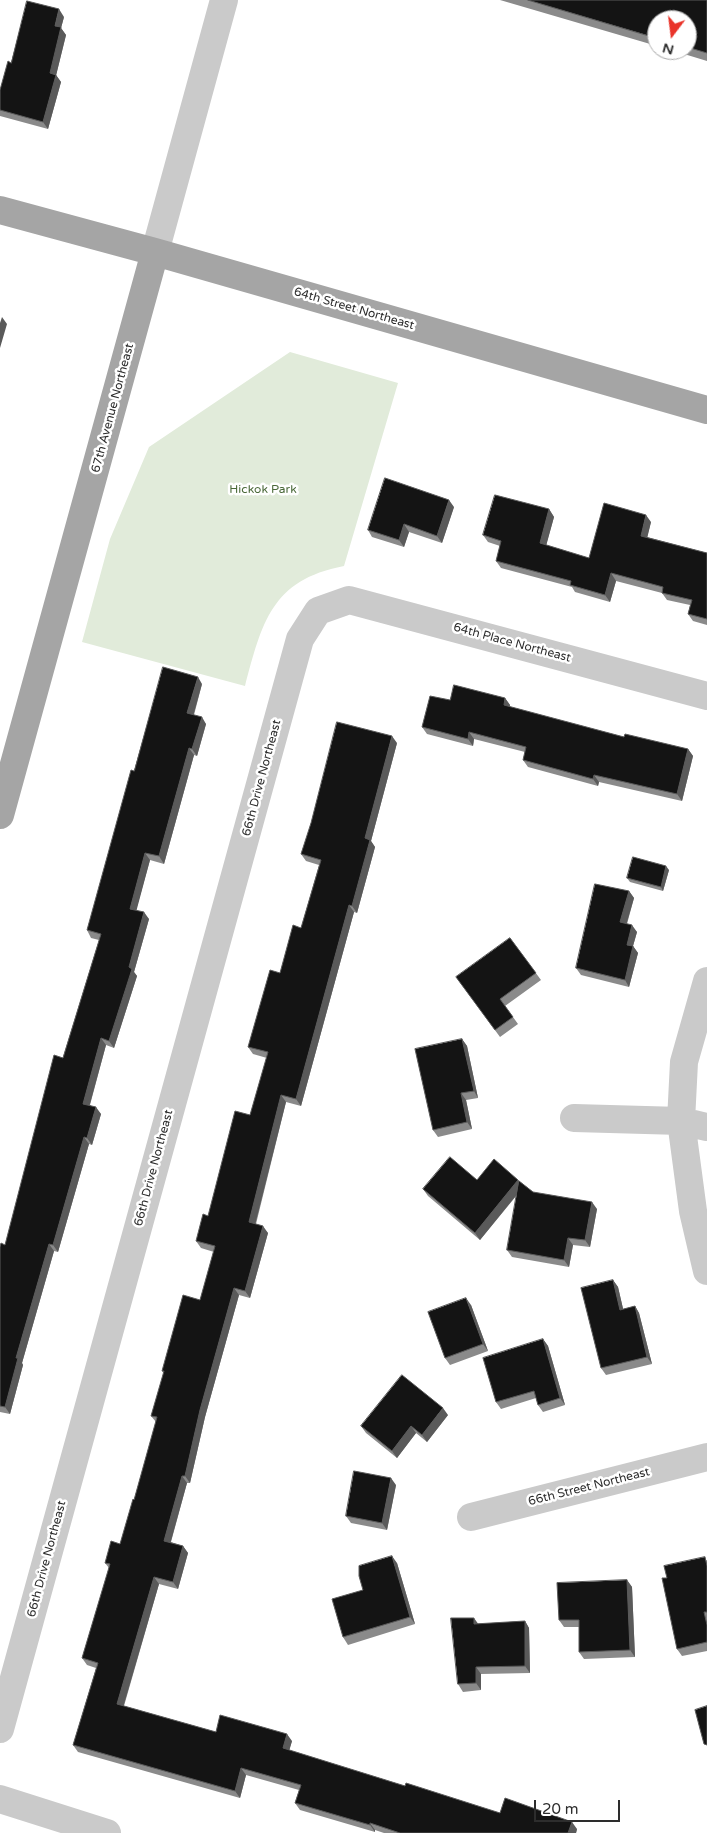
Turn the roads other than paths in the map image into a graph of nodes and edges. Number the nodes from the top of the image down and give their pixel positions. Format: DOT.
graph roads {
  1 [pos="224,0"];
  2 [pos="0,210"];
  3 [pos="155,252"];
  4 [pos="707,410"];
  5 [pos="318,611"];
  6 [pos="707,696"];
  7 [pos="0,815"];
  8 [pos="707,981"];
  9 [pos="574,1118"];
  10 [pos="694,1124"];
  11 [pos="707,1271"];
  12 [pos="707,1457"];
  13 [pos="471,1517"];
  14 [pos="0,1729"];
  15 [pos="0,1799"];
  16 [pos="107,1833"];
  1 -- 3 [label="street, 67th Avenue Northeast"];
  2 -- 3 [label="main road, 64th Street Northeast"];
  3 -- 4 [label="main road, 64th Street Northeast"];
  3 -- 7 [label="main road, 67th Avenue Northeast"];
  5 -- 6 [label="street, 64th Place Northeast"];
  5 -- 14 [label="street, 66th Drive Northeast"];
  8 -- 10 [label="street"];
  9 -- 10 [label="street"];
  10 -- 11 [label="street"];
  12 -- 13 [label="street, 66th Street Northeast"];
  15 -- 16 [label="street"];
}
